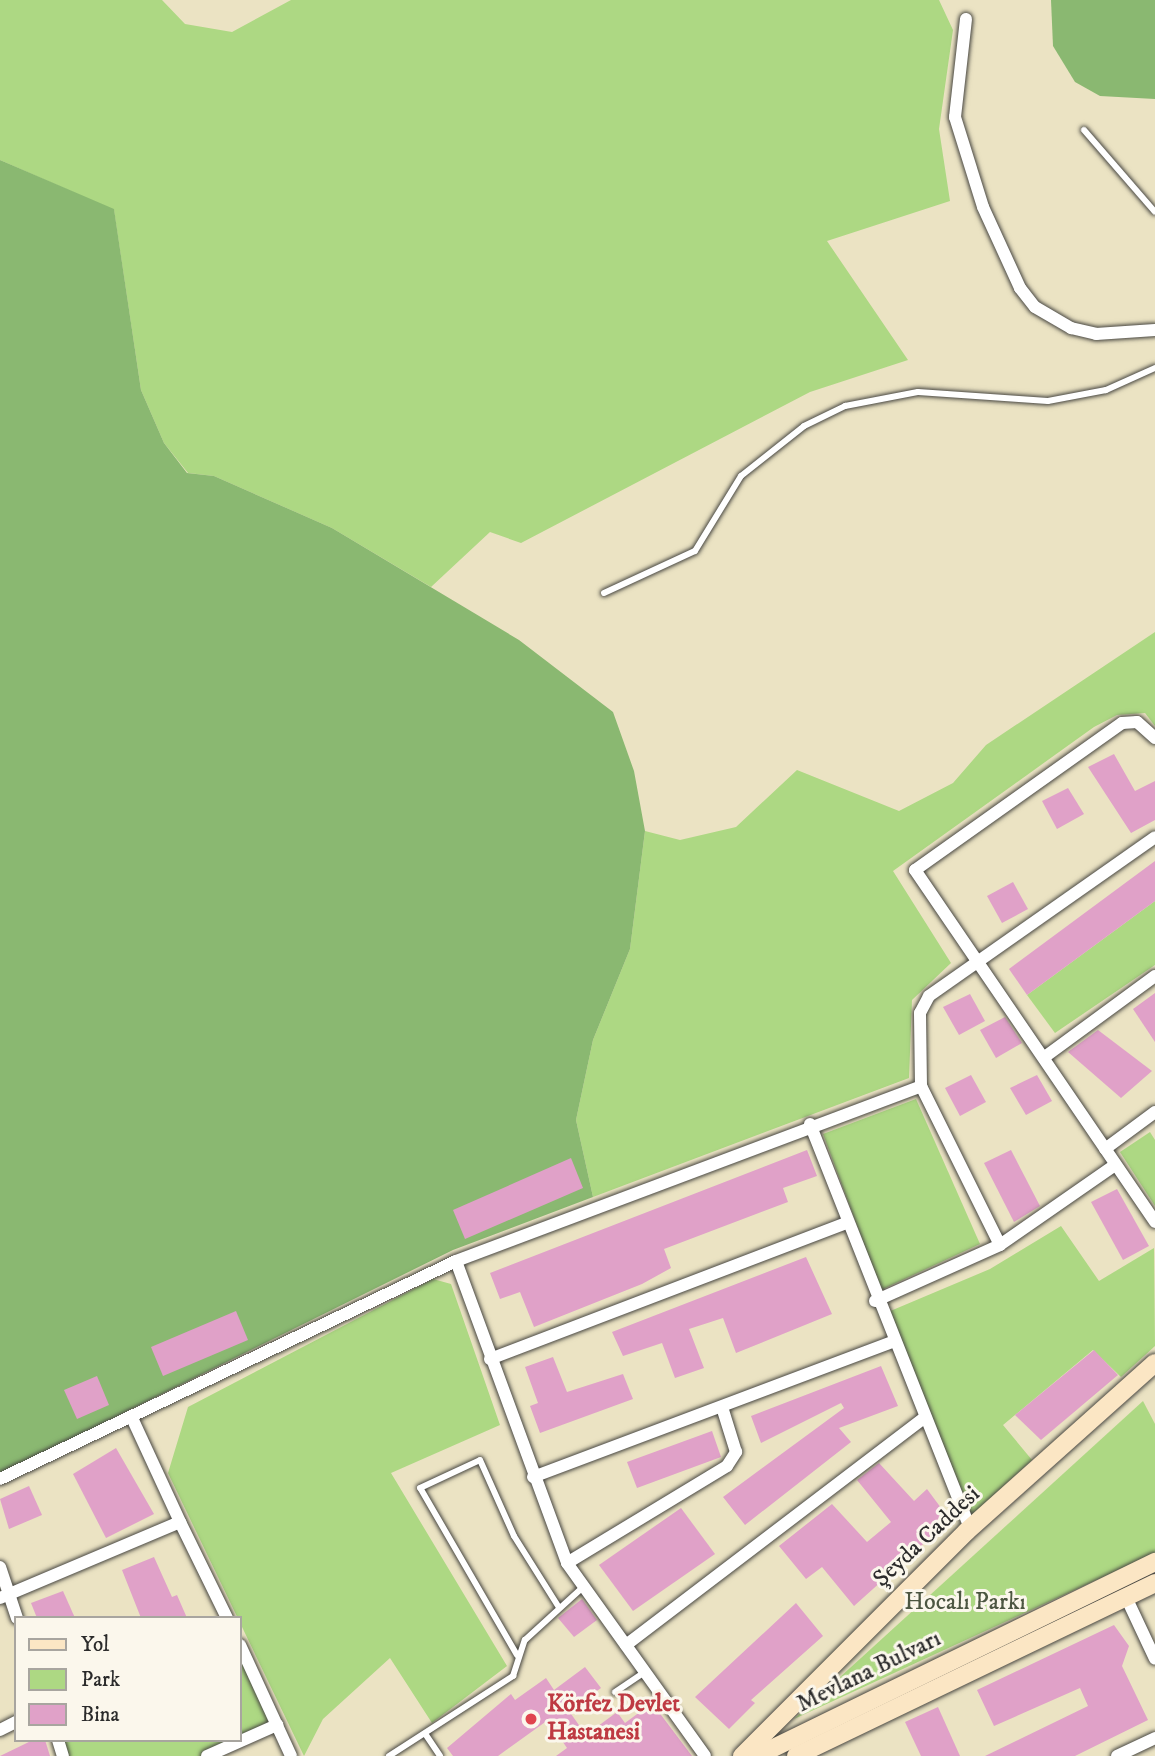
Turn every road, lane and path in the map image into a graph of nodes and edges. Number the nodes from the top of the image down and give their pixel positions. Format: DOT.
graph roads {
  1 [pos="966,19"];
  2 [pos="1084,130"];
  3 [pos="1155,212"];
  4 [pos="1155,330"];
  5 [pos="1155,368"];
  6 [pos="604,593"];
  7 [pos="1155,738"];
  8 [pos="1155,837"];
  9 [pos="979,962"];
  10 [pos="1155,976"];
  11 [pos="1045,1056"];
  12 [pos="921,1086"];
  13 [pos="1154,1115"];
  14 [pos="810,1124"];
  15 [pos="1105,1149"];
  16 [pos="1115,1166"];
  17 [pos="1155,1222"];
  18 [pos="846,1223"];
  19 [pos="1000,1245"];
  20 [pos="456,1261"];
  21 [pos="875,1301"];
  22 [pos="892,1342"];
  23 [pos="490,1359"];
  24 [pos="1155,1363"];
  25 [pos="722,1407"];
  26 [pos="132,1418"];
  27 [pos="924,1419"];
  28 [pos="533,1477"];
  29 [pos="0,1479"];
  30 [pos="180,1522"];
  31 [pos="970,1529"];
  32 [pos="1155,1562"];
  33 [pos="566,1563"];
  34 [pos="0,1567"];
  35 [pos="1155,1583"];
  36 [pos="584,1587"];
  37 [pos="5,1597"];
  38 [pos="1126,1597"];
  39 [pos="558,1606"];
  40 [pos="16,1616"];
  41 [pos="226,1616"];
  42 [pos="626,1645"];
  43 [pos="242,1649"];
  44 [pos="517,1655"];
  45 [pos="1155,1659"];
  46 [pos="645,1672"];
  47 [pos="615,1692"];
  48 [pos="277,1725"];
  49 [pos="426,1735"];
  50 [pos="1155,1738"];
  51 [pos="242,1740"];
  52 [pos="239,1742"];
  53 [pos="207,1756"];
  54 [pos="291,1756"];
  55 [pos="389,1756"];
  56 [pos="440,1756"];
  57 [pos="705,1756"];
  58 [pos="741,1756"];
  59 [pos="757,1756"];
  60 [pos="796,1756"];
  61 [pos="1117,1756"];
  1 -- 4 [label="street"];
  2 -- 3 [label="lane"];
  5 -- 6 [label="lane"];
  7 -- 9 [label="street"];
  8 -- 9 [label="street"];
  9 -- 11 [label="street"];
  9 -- 12 [label="street"];
  10 -- 11 [label="street"];
  11 -- 15 [label="street"];
  12 -- 14 [label="street"];
  12 -- 19 [label="street"];
  13 -- 15 [label="street"];
  14 -- 18 [label="street"];
  14 -- 20 [label="street"];
  15 -- 16 [label="street"];
  16 -- 17 [label="street"];
  16 -- 19 [label="street"];
  18 -- 21 [label="street"];
  18 -- 23 [label="street"];
  19 -- 21 [label="street"];
  20 -- 23 [label="street"];
  20 -- 26 [label="street"];
  21 -- 22 [label="street"];
  22 -- 25 [label="street"];
  22 -- 27 [label="street"];
  23 -- 28 [label="street"];
  24 -- 31 [label="street, Şeyda Caddesi"];
  25 -- 28 [label="street"];
  25 -- 33 [label="street"];
  26 -- 29 [label="street"];
  26 -- 30 [label="street"];
  27 -- 31 [label="street"];
  27 -- 42 [label="street"];
  28 -- 33 [label="street"];
  30 -- 37 [label="street"];
  30 -- 41 [label="street"];
  31 -- 58 [label="street, Şeyda Caddesi"];
  32 -- 59 [label="street, Mevlana Bulvarı"];
  33 -- 36 [label="street"];
  34 -- 37 [label="street"];
  35 -- 38 [label="street, Mevlana Bulvarı"];
  36 -- 39 [label="lane"];
  36 -- 42 [label="street"];
  37 -- 40 [label="street"];
  38 -- 45 [label="street"];
  38 -- 60 [label="street, Mevlana Bulvarı"];
  39 -- 44 [label="lane"];
  39 -- 44 [label="lane"];
  42 -- 46 [label="street"];
  43 -- 48 [label="street"];
  44 -- 49 [label="lane"];
  46 -- 47 [label="lane"];
  46 -- 57 [label="street"];
  48 -- 51 [label="street"];
  48 -- 54 [label="street"];
  49 -- 55 [label="lane"];
  49 -- 56 [label="lane"];
  50 -- 61 [label="street"];
  52 -- 53 [label="street"];
}
